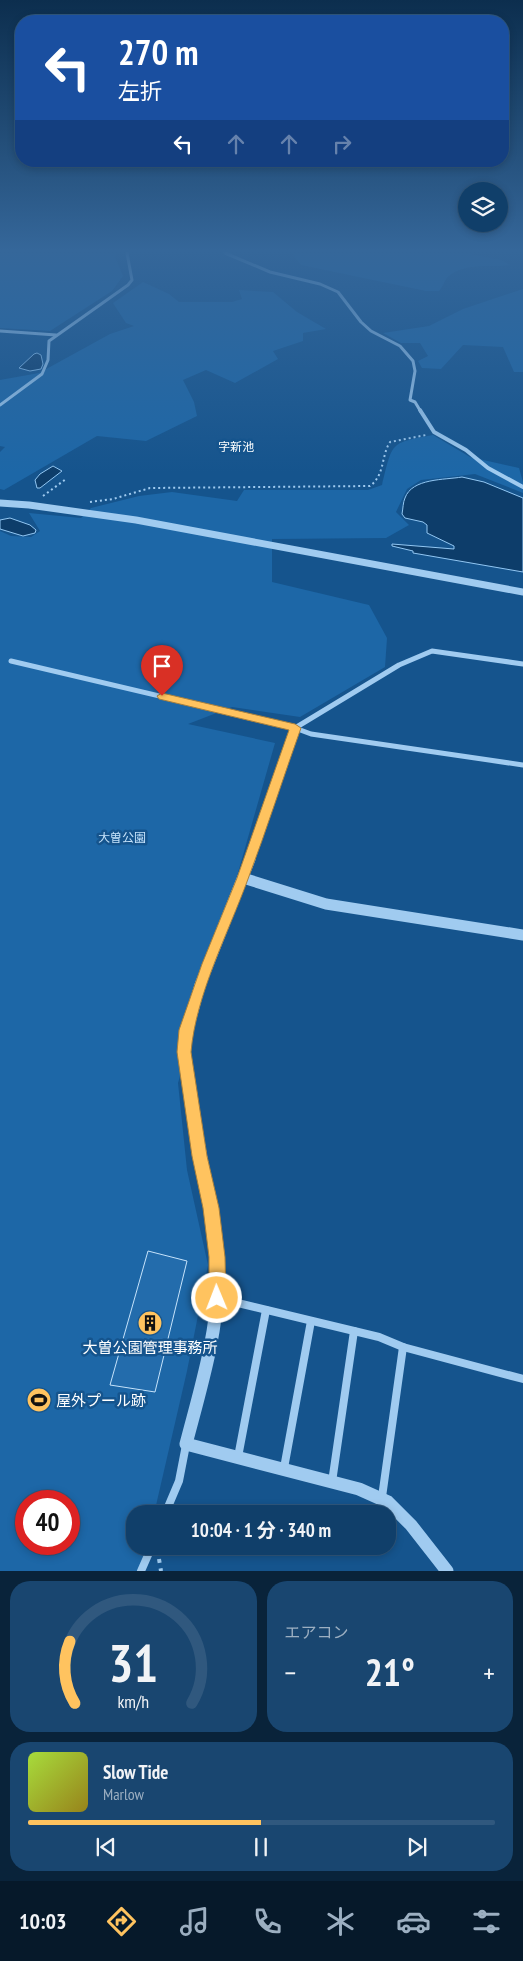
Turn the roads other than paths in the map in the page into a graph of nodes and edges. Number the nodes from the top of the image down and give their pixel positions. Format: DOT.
graph roads {
  1 [pos="70,326"];
  2 [pos="366,326"];
  3 [pos="0,331"];
  4 [pos="56,335"];
  5 [pos="0,405"];
  6 [pos="523,487"];
  7 [pos="0,503"];
  8 [pos="523,592"];
  9 [pos="11,660"];
  10 [pos="523,664"];
  11 [pos="295,728"];
  12 [pos="523,765"];
  13 [pos="243,878"];
  14 [pos="523,935"];
  15 [pos="217,1298"];
  16 [pos="266,1310"];
  17 [pos="311,1321"];
  18 [pos="354,1331"];
  19 [pos="403,1347"];
  20 [pos="523,1379"];
  21 [pos="186,1444"];
  22 [pos="238,1458"];
  23 [pos="284,1470"];
  24 [pos="332,1482"];
  25 [pos="382,1500"];
  26 [pos="169,1505"];
  27 [pos="148,1555"];
  28 [pos="142,1571"];
  29 [pos="447,1571"];
  1 -- 4 [label="street"];
  2 -- 6 [label="street"];
  3 -- 4 [label="street"];
  4 -- 5 [label="street"];
  7 -- 8 [label="street"];
  9 -- 11 [label="street"];
  10 -- 11 [label="street"];
  11 -- 12 [label="street"];
  11 -- 13 [label="street"];
  13 -- 14 [label="street"];
  13 -- 15 [label="street"];
  15 -- 16 [label="street"];
  15 -- 21 [label="street"];
  16 -- 17 [label="street"];
  16 -- 22 [label="street"];
  17 -- 18 [label="street"];
  17 -- 23 [label="street"];
  18 -- 19 [label="street"];
  18 -- 24 [label="street"];
  19 -- 20 [label="street"];
  19 -- 25 [label="street"];
  21 -- 22 [label="street"];
  21 -- 26 [label="street"];
  22 -- 23 [label="street"];
  23 -- 24 [label="street"];
  24 -- 25 [label="street"];
  25 -- 29 [label="street"];
  27 -- 28 [label="street"];
}
